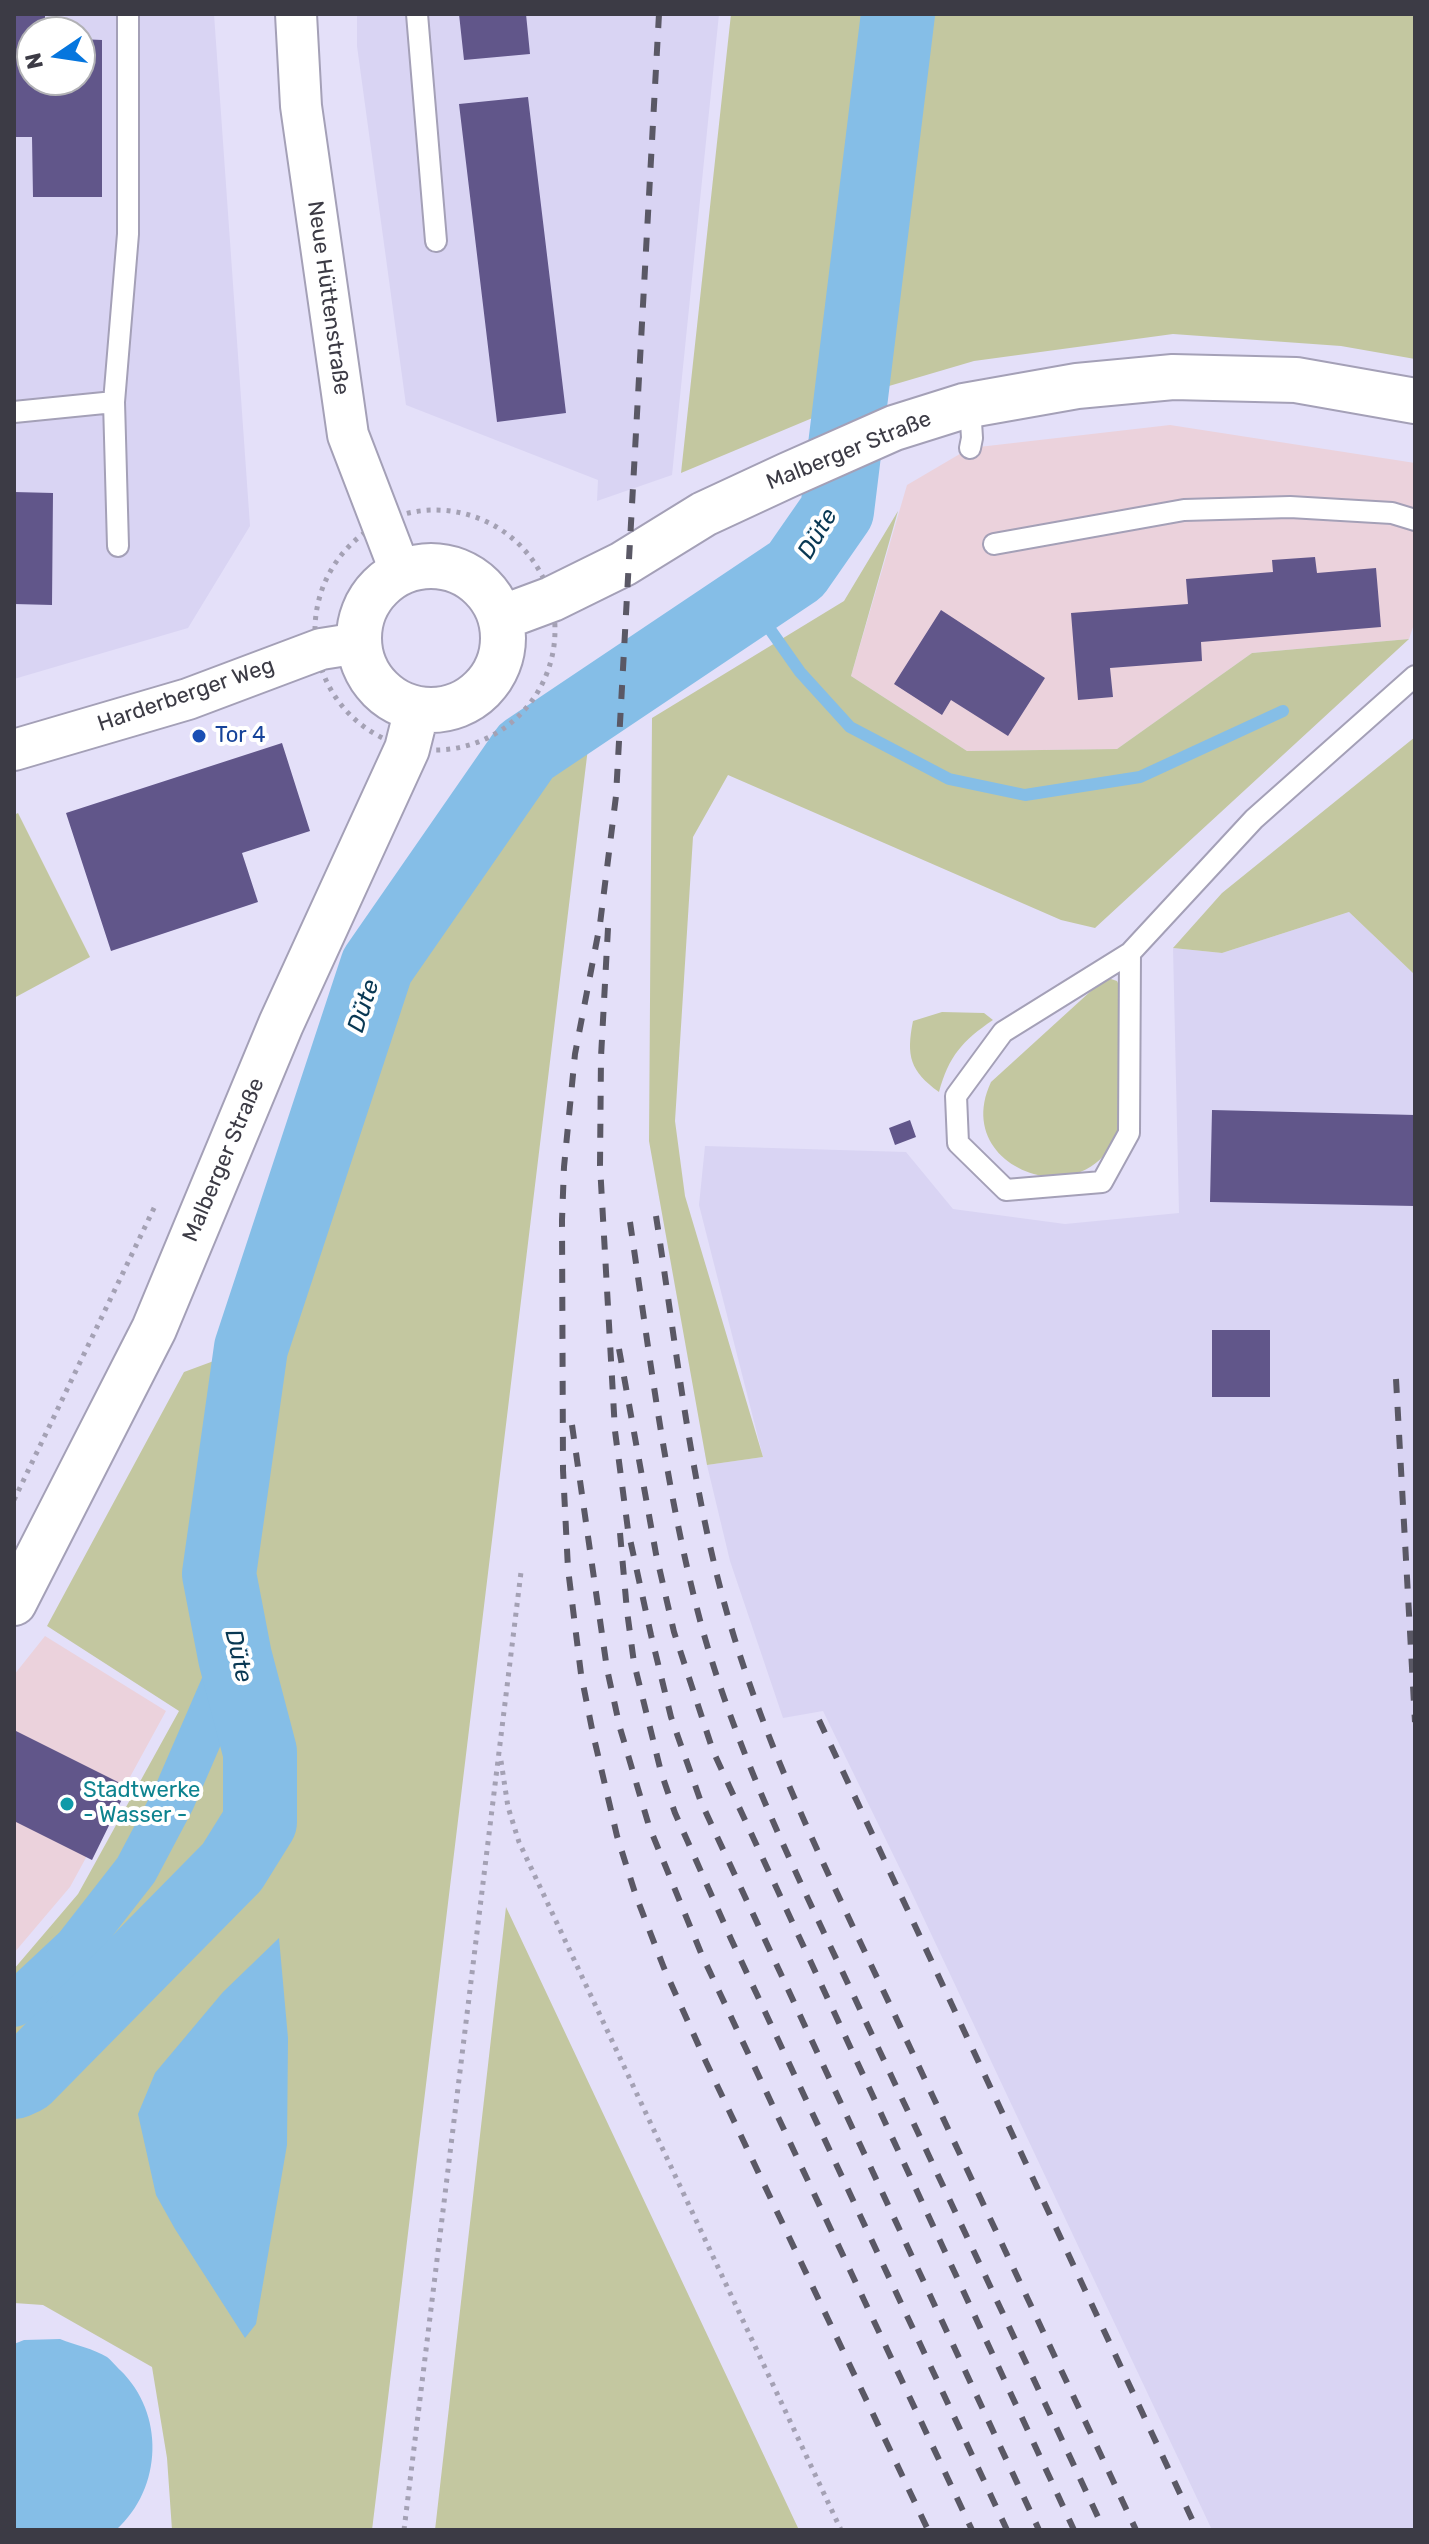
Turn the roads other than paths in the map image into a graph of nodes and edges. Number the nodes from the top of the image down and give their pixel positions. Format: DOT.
graph roads {
  1 [pos="128,14"];
  2 [pos="296,14"];
  3 [pos="417,14"];
  4 [pos="436,241"];
  5 [pos="1415,401"];
  6 [pos="114,402"];
  7 [pos="970,405"];
  8 [pos="14,412"];
  9 [pos="970,448"];
  10 [pos="1415,520"];
  11 [pos="994,544"];
  12 [pos="118,546"];
  13 [pos="401,573"];
  14 [pos="501,618"];
  15 [pos="340,646"];
  16 [pos="1415,676"];
  17 [pos="412,729"];
  18 [pos="14,750"];
  19 [pos="1130,953"];
  20 [pos="14,1603"];
  1 -- 6 [label="lane"];
  2 -- 13 [label="street, Neue Hüttenstraße"];
  3 -- 4 [label="lane"];
  5 -- 7 [label="street, Malberger Straße"];
  6 -- 8 [label="lane"];
  6 -- 12 [label="lane"];
  7 -- 9 [label="lane"];
  7 -- 14 [label="street, Malberger Straße"];
  10 -- 11 [label="lane"];
  13 -- 14 [label="street"];
  13 -- 15 [label="street"];
  14 -- 17 [label="street"];
  15 -- 17 [label="street"];
  15 -- 18 [label="street, Harderberger Weg"];
  16 -- 19 [label="lane"];
  17 -- 20 [label="street, Malberger Straße"];
  19 -- 19 [label="lane"];
}
